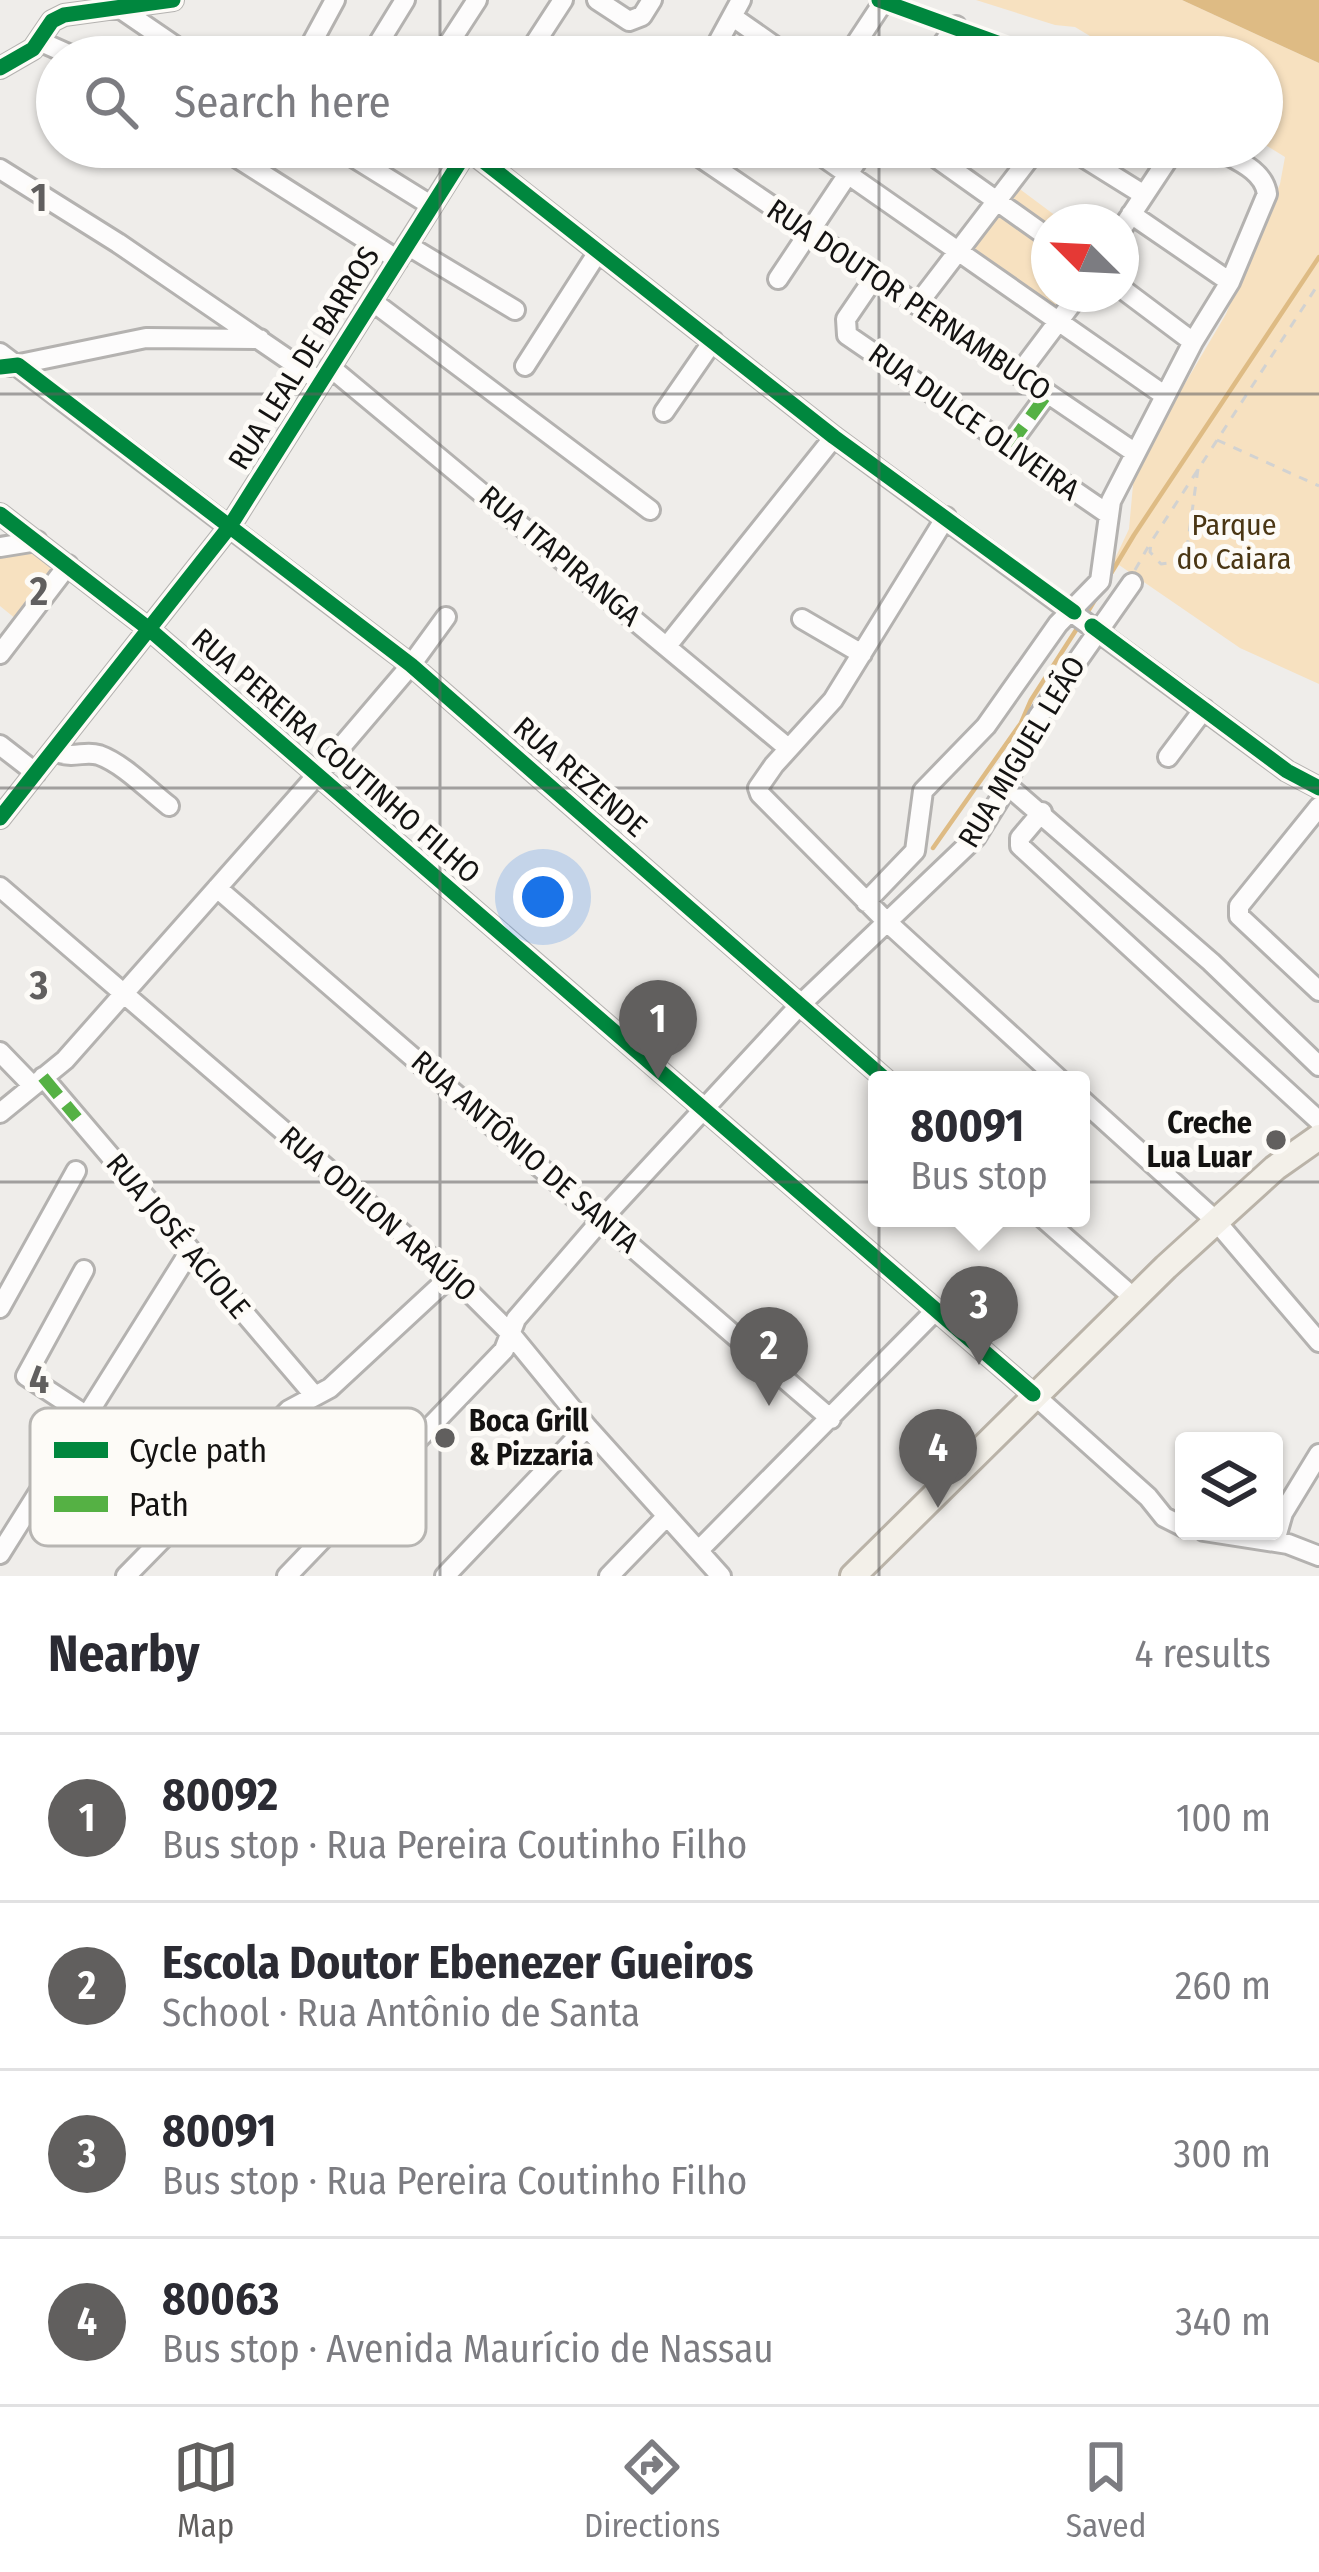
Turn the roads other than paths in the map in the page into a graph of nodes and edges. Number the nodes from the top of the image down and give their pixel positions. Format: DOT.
graph roads {
  1 [pos="172,0"];
  2 [pos="335,0"];
  3 [pos="405,0"];
  4 [pos="477,0"];
  5 [pos="563,0"];
  6 [pos="596,0"];
  7 [pos="652,0"];
  8 [pos="884,1"];
  9 [pos="118,8"];
  10 [pos="737,9"];
  11 [pos="956,26"];
  12 [pos="43,36"];
  13 [pos="160,36"];
  14 [pos="322,36"];
  15 [pos="383,36"];
  16 [pos="454,36"];
  17 [pos="544,36"];
  18 [pos="722,36"];
  19 [pos="767,36"];
  20 [pos="861,36"];
  21 [pos="949,36"];
  22 [pos="36,44"];
  23 [pos="0,68"];
  24 [pos="256,168"];
  25 [pos="371,168"];
  26 [pos="455,168"];
  27 [pos="492,168"];
  28 [pos="715,168"];
  29 [pos="839,168"];
  30 [pos="850,168"];
  31 [pos="962,168"];
  32 [pos="1021,168"];
  33 [pos="1101,168"];
  34 [pos="1162,168"];
  35 [pos="1249,168"];
  36 [pos="0,169"];
  37 [pos="846,173"];
  38 [pos="1144,194"];
  39 [pos="997,199"];
  40 [pos="1138,204"];
  41 [pos="432,206"];
  42 [pos="1031,224"];
  43 [pos="1139,229"];
  44 [pos="808,232"];
  45 [pos="960,249"];
  46 [pos="402,252"];
  47 [pos="598,252"];
  48 [pos="874,278"];
  49 [pos="778,279"];
  50 [pos="1230,281"];
  51 [pos="372,301"];
  52 [pos="1139,302"];
  53 [pos="917,305"];
  54 [pos="515,310"];
  55 [pos="1067,312"];
  56 [pos="1059,323"];
  57 [pos="260,339"];
  58 [pos="713,340"];
  59 [pos="1193,342"];
  60 [pos="0,353"];
  61 [pos="9,366"];
  62 [pos="525,366"];
  63 [pos="325,374"];
  64 [pos="1018,375"];
  65 [pos="1047,394"];
  66 [pos="1164,394"];
  67 [pos="664,412"];
  68 [pos="834,437"];
  69 [pos="1009,446"];
  70 [pos="1134,452"];
  71 [pos="650,510"];
  72 [pos="0,514"];
  73 [pos="1108,514"];
  74 [pos="946,517"];
  75 [pos="230,526"];
  76 [pos="37,541"];
  77 [pos="0,547"];
  78 [pos="68,565"];
  79 [pos="1132,583"];
  80 [pos="1072,610"];
  81 [pos="446,616"];
  82 [pos="802,619"];
  83 [pos="1095,628"];
  84 [pos="149,629"];
  85 [pos="7,637"];
  86 [pos="667,646"];
  87 [pos="0,654"];
  88 [pos="862,654"];
  89 [pos="411,665"];
  90 [pos="1204,709"];
  91 [pos="0,745"];
  92 [pos="788,748"];
  93 [pos="53,751"];
  94 [pos="1168,757"];
  95 [pos="36,773"];
  96 [pos="318,774"];
  97 [pos="1007,784"];
  98 [pos="1319,788"];
  99 [pos="170,806"];
  100 [pos="1319,807"];
  101 [pos="1042,812"];
  102 [pos="0,818"];
  103 [pos="0,887"];
  104 [pos="217,888"];
  105 [pos="866,902"];
  106 [pos="886,921"];
  107 [pos="1319,991"];
  108 [pos="124,994"];
  109 [pos="800,1005"];
  110 [pos="0,1052"];
  111 [pos="1319,1066"];
  112 [pos="876,1071"];
  113 [pos="1050,1071"];
  114 [pos="37,1081"];
  115 [pos="1090,1107"];
  116 [pos="703,1109"];
  117 [pos="0,1113"];
  118 [pos="1317,1121"];
  119 [pos="76,1171"];
  120 [pos="602,1218"];
  121 [pos="1215,1220"];
  122 [pos="1053,1227"];
  123 [pos="190,1251"];
  124 [pos="84,1270"];
  125 [pos="452,1276"];
  126 [pos="1134,1298"];
  127 [pos="0,1309"];
  128 [pos="935,1311"];
  129 [pos="510,1333"];
  130 [pos="1319,1342"];
  131 [pos="1033,1394"];
  132 [pos="314,1395"];
  133 [pos="75,1408"];
  134 [pos="92,1408"];
  135 [pos="292,1408"];
  136 [pos="831,1418"];
  137 [pos="587,1427"];
  138 [pos="426,1431"];
  139 [pos="1319,1454"];
  140 [pos="30,1506"];
  141 [pos="667,1516"];
  142 [pos="1175,1522"];
  143 [pos="1268,1540"];
  144 [pos="1275,1541"];
  145 [pos="155,1546"];
  146 [pos="316,1546"];
  147 [pos="699,1550"];
  148 [pos="0,1554"];
  149 [pos="1319,1556"];
  150 [pos="126,1576"];
  151 [pos="287,1576"];
  152 [pos="446,1576"];
  153 [pos="608,1576"];
  154 [pos="721,1576"];
  155 [pos="853,1576"];
  1 -- 9 [label="street"];
  2 -- 14 [label="street"];
  3 -- 15 [label="street"];
  4 -- 16 [label="street"];
  5 -- 17 [label="street"];
  6 -- 7 [label="street"];
  8 -- 20 [label="street"];
  9 -- 12 [label="street"];
  9 -- 13 [label="street"];
  10 -- 18 [label="street"];
  10 -- 19 [label="street"];
  11 -- 21 [label="street"];
  22 -- 23 [label="street"];
  24 -- 46 [label="street"];
  25 -- 41 [label="street"];
  26 -- 41 [label="street, RUA LEAL DE BARROS"];
  27 -- 47 [label="street"];
  28 -- 44 [label="street, RUA DOUTOR PERNAMBUCO"];
  29 -- 37 [label="street"];
  30 -- 37 [label="street"];
  31 -- 39 [label="street"];
  32 -- 39 [label="street"];
  33 -- 38 [label="street"];
  34 -- 38 [label="street"];
  35 -- 50 [label="street"];
  36 -- 57 [label="street, RUA ITAPIRANGA"];
  37 -- 44 [label="street"];
  37 -- 45 [label="street"];
  38 -- 40 [label="street"];
  39 -- 42 [label="street"];
  39 -- 45 [label="street"];
  41 -- 46 [label="street, RUA LEAL DE BARROS"];
  43 -- 50 [label="street"];
  44 -- 48 [label="street, RUA DOUTOR PERNAMBUCO"];
  44 -- 49 [label="street"];
  45 -- 53 [label="street"];
  45 -- 56 [label="street"];
  46 -- 51 [label="street, RUA LEAL DE BARROS"];
  46 -- 54 [label="street"];
  47 -- 58 [label="street"];
  47 -- 62 [label="street"];
  48 -- 53 [label="street, RUA DOUTOR PERNAMBUCO"];
  48 -- 69 [label="street, RUA DULCE OLIVEIRA"];
  50 -- 59 [label="street"];
  51 -- 63 [label="street, RUA LEAL DE BARROS"];
  51 -- 71 [label="street"];
  52 -- 59 [label="street"];
  53 -- 64 [label="street, RUA DOUTOR PERNAMBUCO"];
  55 -- 56 [label="street"];
  56 -- 64 [label="street"];
  56 -- 66 [label="street"];
  57 -- 61 [label="street"];
  57 -- 63 [label="street, RUA ITAPIRANGA"];
  58 -- 67 [label="street"];
  58 -- 68 [label="street"];
  59 -- 66 [label="street"];
  60 -- 61 [label="street, RUA REZENDE"];
  61 -- 75 [label="street, RUA REZENDE"];
  63 -- 75 [label="street, RUA LEAL DE BARROS"];
  63 -- 86 [label="street, RUA ITAPIRANGA"];
  64 -- 65 [label="street, RUA DOUTOR PERNAMBUCO"];
  65 -- 69 [label="street"];
  65 -- 70 [label="street, RUA DOUTOR PERNAMBUCO"];
  66 -- 70 [label="street"];
  68 -- 74 [label="street"];
  68 -- 86 [label="street"];
  69 -- 73 [label="street, RUA DULCE OLIVEIRA"];
  70 -- 73 [label="street"];
  72 -- 76 [label="street, RUA PEREIRA COUTINHO FILHO"];
  73 -- 80 [label="street"];
  74 -- 80 [label="street"];
  74 -- 88 [label="street"];
  75 -- 84 [label="street, RUA LEAL DE BARROS"];
  75 -- 89 [label="street, RUA REZENDE"];
  76 -- 77 [label="street"];
  76 -- 78 [label="street, RUA PEREIRA COUTINHO FILHO"];
  78 -- 84 [label="street, RUA PEREIRA COUTINHO FILHO"];
  78 -- 85 [label="street"];
  79 -- 83 [label="street, RUA MIGUEL LEÃO"];
  80 -- 83 [label="street"];
  80 -- 105 [label="street"];
  81 -- 89 [label="street"];
  82 -- 88 [label="street"];
  83 -- 90 [label="street"];
  83 -- 97 [label="street, RUA MIGUEL LEÃO"];
  84 -- 93 [label="street, RUA LEAL DE BARROS"];
  84 -- 96 [label="street, RUA PEREIRA COUTINHO FILHO"];
  85 -- 87 [label="street"];
  86 -- 92 [label="street, RUA ITAPIRANGA"];
  88 -- 92 [label="street"];
  89 -- 96 [label="street"];
  89 -- 109 [label="street, RUA REZENDE"];
  90 -- 94 [label="street"];
  90 -- 98 [label="street"];
  91 -- 95 [label="street"];
  92 -- 105 [label="street"];
  93 -- 95 [label="street, RUA LEAL DE BARROS"];
  93 -- 99 [label="street"];
  95 -- 102 [label="street, RUA LEAL DE BARROS"];
  96 -- 104 [label="street"];
  96 -- 116 [label="street, RUA PEREIRA COUTINHO FILHO"];
  97 -- 101 [label="street"];
  97 -- 106 [label="street, RUA MIGUEL LEÃO"];
  100 -- 107 [label="street"];
  101 -- 111 [label="street"];
  101 -- 118 [label="street"];
  103 -- 108 [label="street, RUA ODILON ARAÚJO"];
  104 -- 108 [label="street"];
  104 -- 120 [label="street, RUA ANTÔNIO DE SANTA"];
  105 -- 106 [label="street"];
  106 -- 109 [label="street, RUA MIGUEL LEÃO"];
  106 -- 113 [label="street"];
  108 -- 114 [label="street"];
  108 -- 125 [label="street, RUA ODILON ARAÚJO"];
  109 -- 112 [label="street, RUA REZENDE"];
  109 -- 116 [label="street, RUA MIGUEL LEÃO"];
  110 -- 114 [label="street, RUA JOSÉ ACIOLE"];
  114 -- 117 [label="street"];
  114 -- 123 [label="street, RUA JOSÉ ACIOLE"];
  115 -- 121 [label="street"];
  116 -- 120 [label="street, RUA MIGUEL LEÃO"];
  116 -- 128 [label="street, RUA PEREIRA COUTINHO FILHO"];
  118 -- 121 [label="main road"];
  119 -- 127 [label="street"];
  120 -- 129 [label="street, RUA MIGUEL LEÃO"];
  120 -- 136 [label="street, RUA ANTÔNIO DE SANTA"];
  121 -- 126 [label="main road"];
  121 -- 130 [label="street"];
  122 -- 126 [label="street"];
  123 -- 132 [label="street, RUA JOSÉ ACIOLE"];
  123 -- 134 [label="street"];
  124 -- 133 [label="street"];
  125 -- 129 [label="street, RUA ODILON ARAÚJO"];
  125 -- 132 [label="street"];
  126 -- 131 [label="main road"];
  128 -- 131 [label="street, RUA PEREIRA COUTINHO FILHO"];
  128 -- 136 [label="street"];
  129 -- 137 [label="street, RUA ODILON ARAÚJO"];
  129 -- 138 [label="street, RUA MIGUEL LEÃO"];
  131 -- 142 [label="street, RUA PEREIRA COUTINHO FILHO"];
  131 -- 155 [label="main road"];
  132 -- 135 [label="street"];
  136 -- 147 [label="street"];
  137 -- 141 [label="street, RUA ODILON ARAÚJO"];
  137 -- 152 [label="street"];
  139 -- 144 [label="street"];
  140 -- 148 [label="street"];
  141 -- 147 [label="street, RUA ODILON ARAÚJO"];
  141 -- 153 [label="street"];
  143 -- 144 [label="street"];
  144 -- 149 [label="street"];
  145 -- 150 [label="street"];
  146 -- 151 [label="street, RUA MIGUEL LEÃO"];
  147 -- 154 [label="street, RUA ODILON ARAÚJO"];
}
